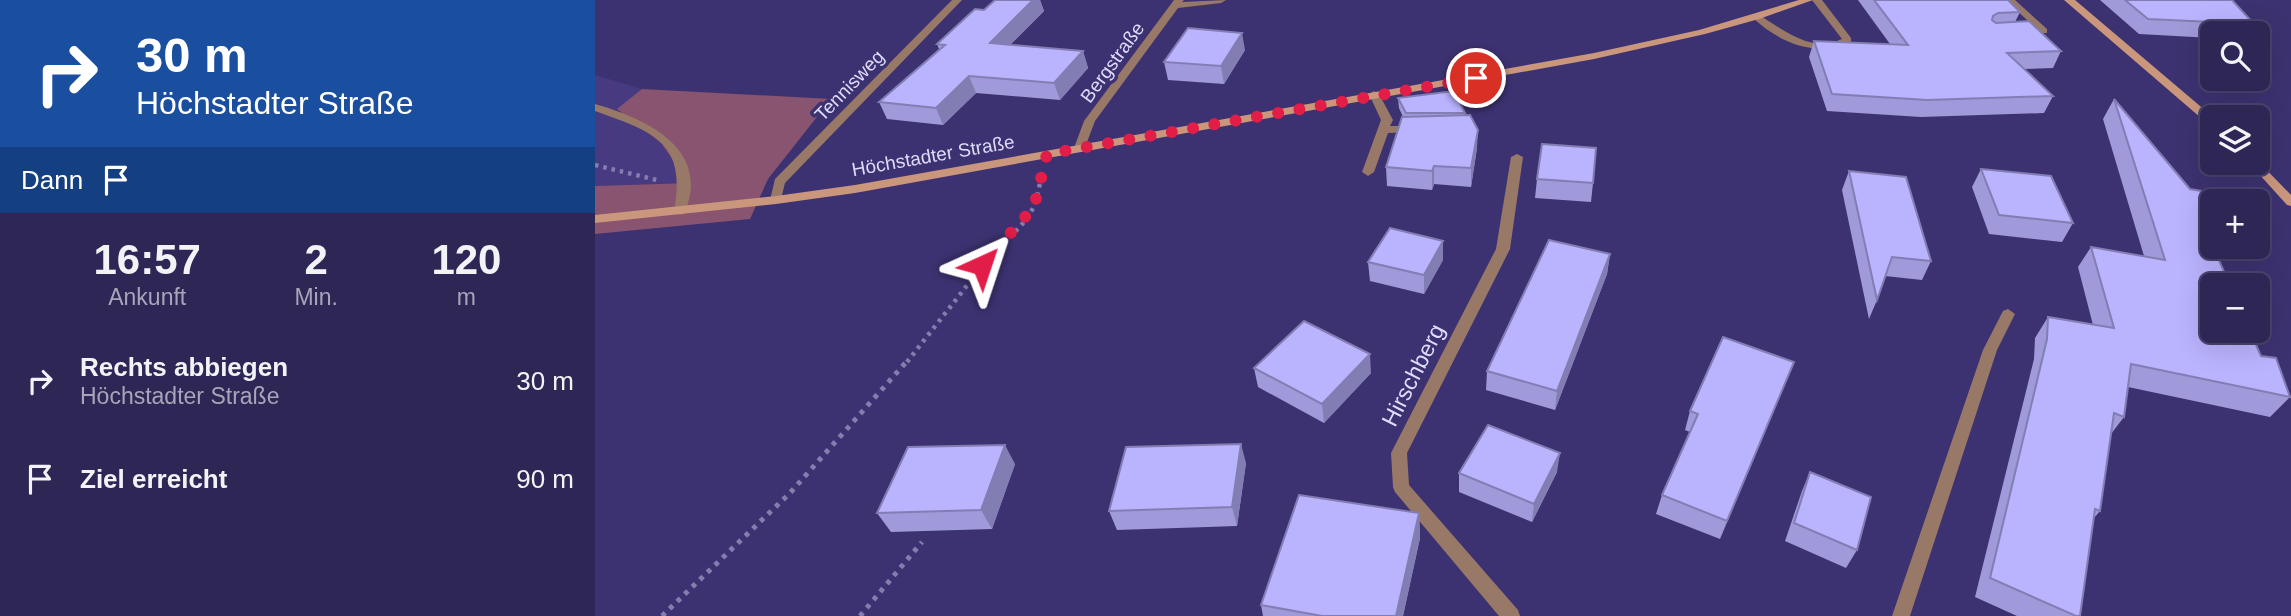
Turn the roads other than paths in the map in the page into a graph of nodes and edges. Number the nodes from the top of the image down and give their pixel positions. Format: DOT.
graph roads {
  1 [pos="957,0"];
  2 [pos="1221,0"];
  3 [pos="1808,0"];
  4 [pos="1817,0"];
  5 [pos="2010,0"];
  6 [pos="2069,0"];
  7 [pos="1177,3"];
  8 [pos="1758,18"];
  9 [pos="2005,33"];
  10 [pos="1374,94"];
  11 [pos="595,107"];
  12 [pos="2200,112"];
  13 [pos="1432,129"];
  14 [pos="1384,130"];
  15 [pos="1080,148"];
  16 [pos="1517,157"];
  17 [pos="1368,172"];
  18 [pos="2266,175"];
  19 [pos="776,201"];
  20 [pos="2291,202"];
  21 [pos="680,211"];
  22 [pos="595,219"];
  23 [pos="2008,314"];
  24 [pos="1511,616"];
  25 [pos="1901,616"];
  1 -- 19 [label="street, Tennisweg"];
  2 -- 7 [label="street"];
  3 -- 8 [label="street, Höchstadter Straße"];
  4 -- 8 [label="street"];
  5 -- 9 [label="street"];
  6 -- 12 [label="street"];
  7 -- 15 [label="street, Bergstraße"];
  8 -- 10 [label="street, Höchstadter Straße"];
  10 -- 14 [label="street"];
  10 -- 15 [label="street, Höchstadter Straße"];
  11 -- 21 [label="street"];
  13 -- 14 [label="street"];
  14 -- 17 [label="street"];
  15 -- 19 [label="street, Höchstadter Straße"];
  16 -- 24 [label="street, Hirschberg"];
  18 -- 20 [label="street"];
  19 -- 21 [label="street, Höchstadter Straße"];
  21 -- 22 [label="street, Höchstadter Straße"];
  23 -- 25 [label="street"];
}
